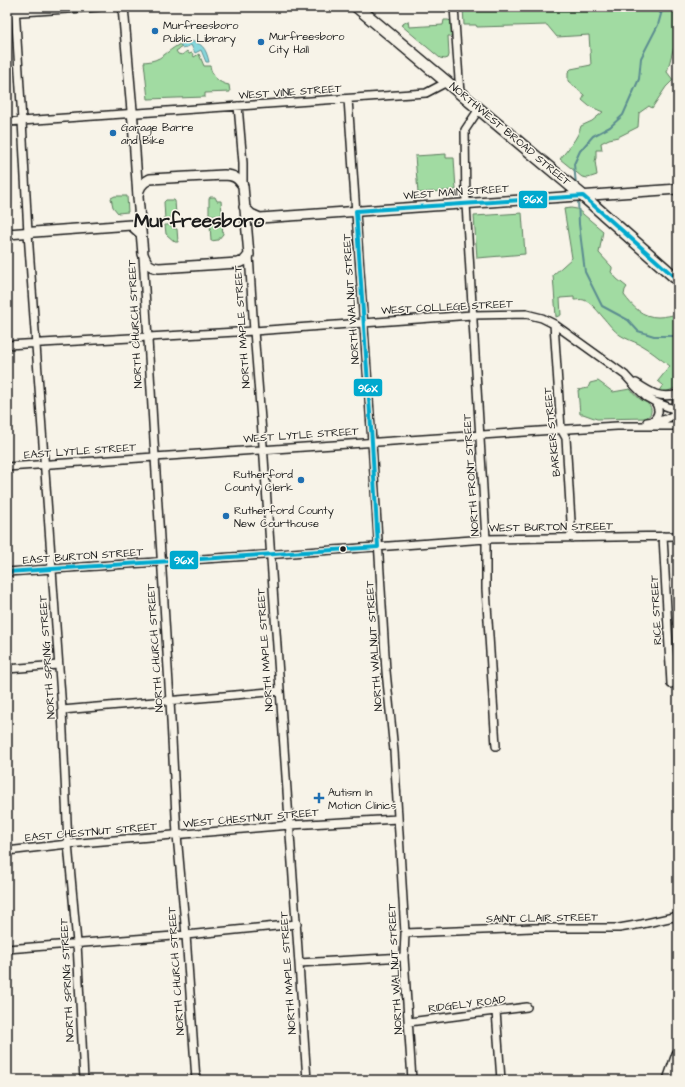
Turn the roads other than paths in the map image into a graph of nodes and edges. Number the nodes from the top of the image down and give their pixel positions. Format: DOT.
graph roads {
  1 [pos="98,7"];
  2 [pos="123,7"];
  3 [pos="357,7"];
  4 [pos="454,7"];
  5 [pos="15,10"];
  6 [pos="7,13"];
  7 [pos="447,82"];
  8 [pos="460,94"];
  9 [pos="348,99"];
  10 [pos="238,106"];
  11 [pos="479,109"];
  12 [pos="132,114"];
  13 [pos="22,121"];
  14 [pos="7,122"];
  15 [pos="243,186"];
  16 [pos="678,189"];
  17 [pos="138,197"];
  18 [pos="591,199"];
  19 [pos="466,204"];
  20 [pos="244,208"];
  21 [pos="356,211"];
  22 [pos="139,214"];
  23 [pos="260,218"];
  24 [pos="131,225"];
  25 [pos="246,230"];
  26 [pos="28,233"];
  27 [pos="7,234"];
  28 [pos="141,234"];
  29 [pos="143,254"];
  30 [pos="249,255"];
  31 [pos="678,280"];
  32 [pos="472,315"];
  33 [pos="363,323"];
  34 [pos="554,324"];
  35 [pos="254,331"];
  36 [pos="148,337"];
  37 [pos="36,343"];
  38 [pos="7,344"];
  39 [pos="630,380"];
  40 [pos="678,395"];
  41 [pos="655,402"];
  42 [pos="677,412"];
  43 [pos="652,421"];
  44 [pos="678,425"];
  45 [pos="617,426"];
  46 [pos="561,429"];
  47 [pos="479,435"];
  48 [pos="372,442"];
  49 [pos="263,449"];
  50 [pos="155,457"];
  51 [pos="44,464"];
  52 [pos="7,466"];
  53 [pos="663,536"];
  54 [pos="678,536"];
  55 [pos="572,538"];
  56 [pos="486,539"];
  57 [pos="378,547"];
  58 [pos="270,555"];
  59 [pos="161,562"];
  60 [pos="52,569"];
  61 [pos="7,572"];
  62 [pos="58,665"];
  63 [pos="7,669"];
  64 [pos="670,684"];
  65 [pos="280,691"];
  66 [pos="170,701"];
  67 [pos="62,710"];
  68 [pos="496,746"];
  69 [pos="398,819"];
  70 [pos="290,825"];
  71 [pos="177,835"];
  72 [pos="68,844"];
  73 [pos="7,851"];
  74 [pos="678,916"];
  75 [pos="297,924"];
  76 [pos="405,934"];
  77 [pos="186,935"];
  78 [pos="77,943"];
  79 [pos="7,948"];
  80 [pos="404,957"];
  81 [pos="300,963"];
  82 [pos="527,1007"];
  83 [pos="496,1011"];
  84 [pos="409,1022"];
  85 [pos="678,1054"];
  86 [pos="84,1080"];
  87 [pos="196,1080"];
  88 [pos="307,1080"];
  89 [pos="412,1080"];
  90 [pos="501,1080"];
  91 [pos="669,1080"];
  1 -- 5 [label="street"];
  2 -- 12 [label="street"];
  3 -- 7 [label="main road, NORTHWEST BROAD STREET"];
  4 -- 8 [label="street"];
  5 -- 6 [label="street"];
  5 -- 13 [label="street, NORTH SPRING STREET"];
  7 -- 8 [label="main road, NORTHWEST BROAD STREET"];
  7 -- 9 [label="street, WEST VINE STREET"];
  8 -- 11 [label="main road, NORTHWEST BROAD STREET"];
  9 -- 10 [label="street, WEST VINE STREET"];
  9 -- 21 [label="street, NORTH WALNUT STREET"];
  10 -- 12 [label="street, WEST VINE STREET"];
  10 -- 15 [label="street"];
  11 -- 18 [label="main road, NORTHWEST BROAD STREET"];
  11 -- 19 [label="street, NORTH FRONT STREET"];
  12 -- 13 [label="street, WEST VINE STREET"];
  12 -- 17 [label="street"];
  13 -- 14 [label="street, WEST VINE STREET"];
  13 -- 26 [label="street, NORTH SPRING STREET"];
  15 -- 17 [label="street"];
  15 -- 20 [label="street"];
  16 -- 18 [label="street, WEST MAIN STREET"];
  17 -- 22 [label="street"];
  18 -- 19 [label="street, WEST MAIN STREET"];
  18 -- 31 [label="main road, NORTHWEST BROAD STREET"];
  19 -- 21 [label="street, WEST MAIN STREET"];
  19 -- 32 [label="street, NORTH FRONT STREET"];
  20 -- 23 [label="street"];
  20 -- 25 [label="street, NORTH MAPLE STREET"];
  21 -- 23 [label="street, WEST MAIN STREET"];
  21 -- 33 [label="street, NORTH WALNUT STREET"];
  22 -- 24 [label="street"];
  22 -- 28 [label="street, NORTH CHURCH STREET"];
  23 -- 25 [label="street"];
  24 -- 26 [label="street"];
  24 -- 28 [label="street"];
  25 -- 30 [label="street, NORTH MAPLE STREET"];
  26 -- 27 [label="street"];
  26 -- 37 [label="street, NORTH SPRING STREET"];
  28 -- 29 [label="street, NORTH CHURCH STREET"];
  29 -- 30 [label="street"];
  29 -- 36 [label="street, NORTH CHURCH STREET"];
  30 -- 35 [label="street, NORTH MAPLE STREET"];
  32 -- 33 [label="street, WEST COLLEGE STREET"];
  32 -- 34 [label="street, WEST COLLEGE STREET"];
  32 -- 47 [label="street, NORTH FRONT STREET"];
  33 -- 35 [label="street, WEST COLLEGE STREET"];
  33 -- 48 [label="street, NORTH WALNUT STREET"];
  34 -- 39 [label="street, WEST COLLEGE STREET"];
  34 -- 46 [label="street, BARKER STREET"];
  35 -- 36 [label="street, WEST COLLEGE STREET"];
  35 -- 49 [label="street, NORTH MAPLE STREET"];
  36 -- 37 [label="street, WEST COLLEGE STREET"];
  36 -- 50 [label="street, NORTH CHURCH STREET"];
  37 -- 38 [label="street, WEST COLLEGE STREET"];
  37 -- 51 [label="street, NORTH SPRING STREET"];
  39 -- 40 [label="street, WEST COLLEGE STREET"];
  39 -- 41 [label="street, WEST COLLEGE STREET"];
  40 -- 42 [label="street"];
  41 -- 42 [label="street, WEST COLLEGE STREET"];
  41 -- 43 [label="street"];
  42 -- 43 [label="street, WEST LYTLE STREET"];
  43 -- 45 [label="street, WEST LYTLE STREET"];
  44 -- 45 [label="street, WEST LYTLE STREET"];
  45 -- 46 [label="street, WEST LYTLE STREET"];
  46 -- 47 [label="street, WEST LYTLE STREET"];
  46 -- 55 [label="street, BARKER STREET"];
  47 -- 48 [label="street, WEST LYTLE STREET"];
  47 -- 56 [label="street, NORTH FRONT STREET"];
  48 -- 49 [label="street, WEST LYTLE STREET"];
  48 -- 57 [label="street, NORTH WALNUT STREET"];
  49 -- 50 [label="street, WEST LYTLE STREET"];
  49 -- 58 [label="street, NORTH MAPLE STREET"];
  50 -- 51 [label="street, EAST LYTLE STREET"];
  50 -- 59 [label="street, NORTH CHURCH STREET"];
  51 -- 52 [label="street, EAST LYTLE STREET"];
  51 -- 60 [label="street, NORTH SPRING STREET"];
  53 -- 54 [label="street, WEST BURTON STREET"];
  53 -- 55 [label="street, WEST BURTON STREET"];
  53 -- 64 [label="street, RICE STREET"];
  55 -- 56 [label="street, WEST BURTON STREET"];
  56 -- 57 [label="street, WEST BURTON STREET"];
  56 -- 68 [label="street, NORTH FRONT STREET"];
  57 -- 58 [label="street, WEST BURTON STREET"];
  57 -- 69 [label="street, NORTH WALNUT STREET"];
  58 -- 59 [label="street, WEST BURTON STREET"];
  58 -- 65 [label="street, NORTH MAPLE STREET"];
  59 -- 60 [label="street, EAST BURTON STREET"];
  59 -- 66 [label="street, NORTH CHURCH STREET"];
  60 -- 61 [label="street, EAST BURTON STREET"];
  60 -- 62 [label="street, NORTH SPRING STREET"];
  62 -- 63 [label="street"];
  62 -- 67 [label="street, NORTH SPRING STREET"];
  65 -- 66 [label="street"];
  65 -- 70 [label="street, NORTH MAPLE STREET"];
  66 -- 67 [label="street"];
  66 -- 71 [label="street, NORTH CHURCH STREET"];
  67 -- 72 [label="street, NORTH SPRING STREET"];
  69 -- 70 [label="street, WEST CHESTNUT STREET"];
  69 -- 76 [label="street, NORTH WALNUT STREET"];
  70 -- 71 [label="street, WEST CHESTNUT STREET"];
  70 -- 75 [label="street, NORTH MAPLE STREET"];
  71 -- 72 [label="street, EAST CHESTNUT STREET"];
  71 -- 77 [label="street, NORTH CHURCH STREET"];
  72 -- 73 [label="street, EAST CHESTNUT STREET"];
  72 -- 78 [label="street, NORTH SPRING STREET"];
  74 -- 76 [label="street, SAINT CLAIR STREET"];
  75 -- 77 [label="street"];
  75 -- 81 [label="street, NORTH MAPLE STREET"];
  76 -- 80 [label="street, NORTH WALNUT STREET"];
  77 -- 78 [label="street"];
  77 -- 87 [label="street, NORTH CHURCH STREET"];
  78 -- 79 [label="street"];
  78 -- 86 [label="street, NORTH SPRING STREET"];
  80 -- 81 [label="street"];
  80 -- 84 [label="street, NORTH WALNUT STREET"];
  81 -- 88 [label="street, NORTH MAPLE STREET"];
  82 -- 83 [label="street, RIDGELY ROAD"];
  83 -- 84 [label="street, RIDGELY ROAD"];
  83 -- 90 [label="street"];
  84 -- 89 [label="street, NORTH WALNUT STREET"];
  85 -- 91 [label="main road"];
}
